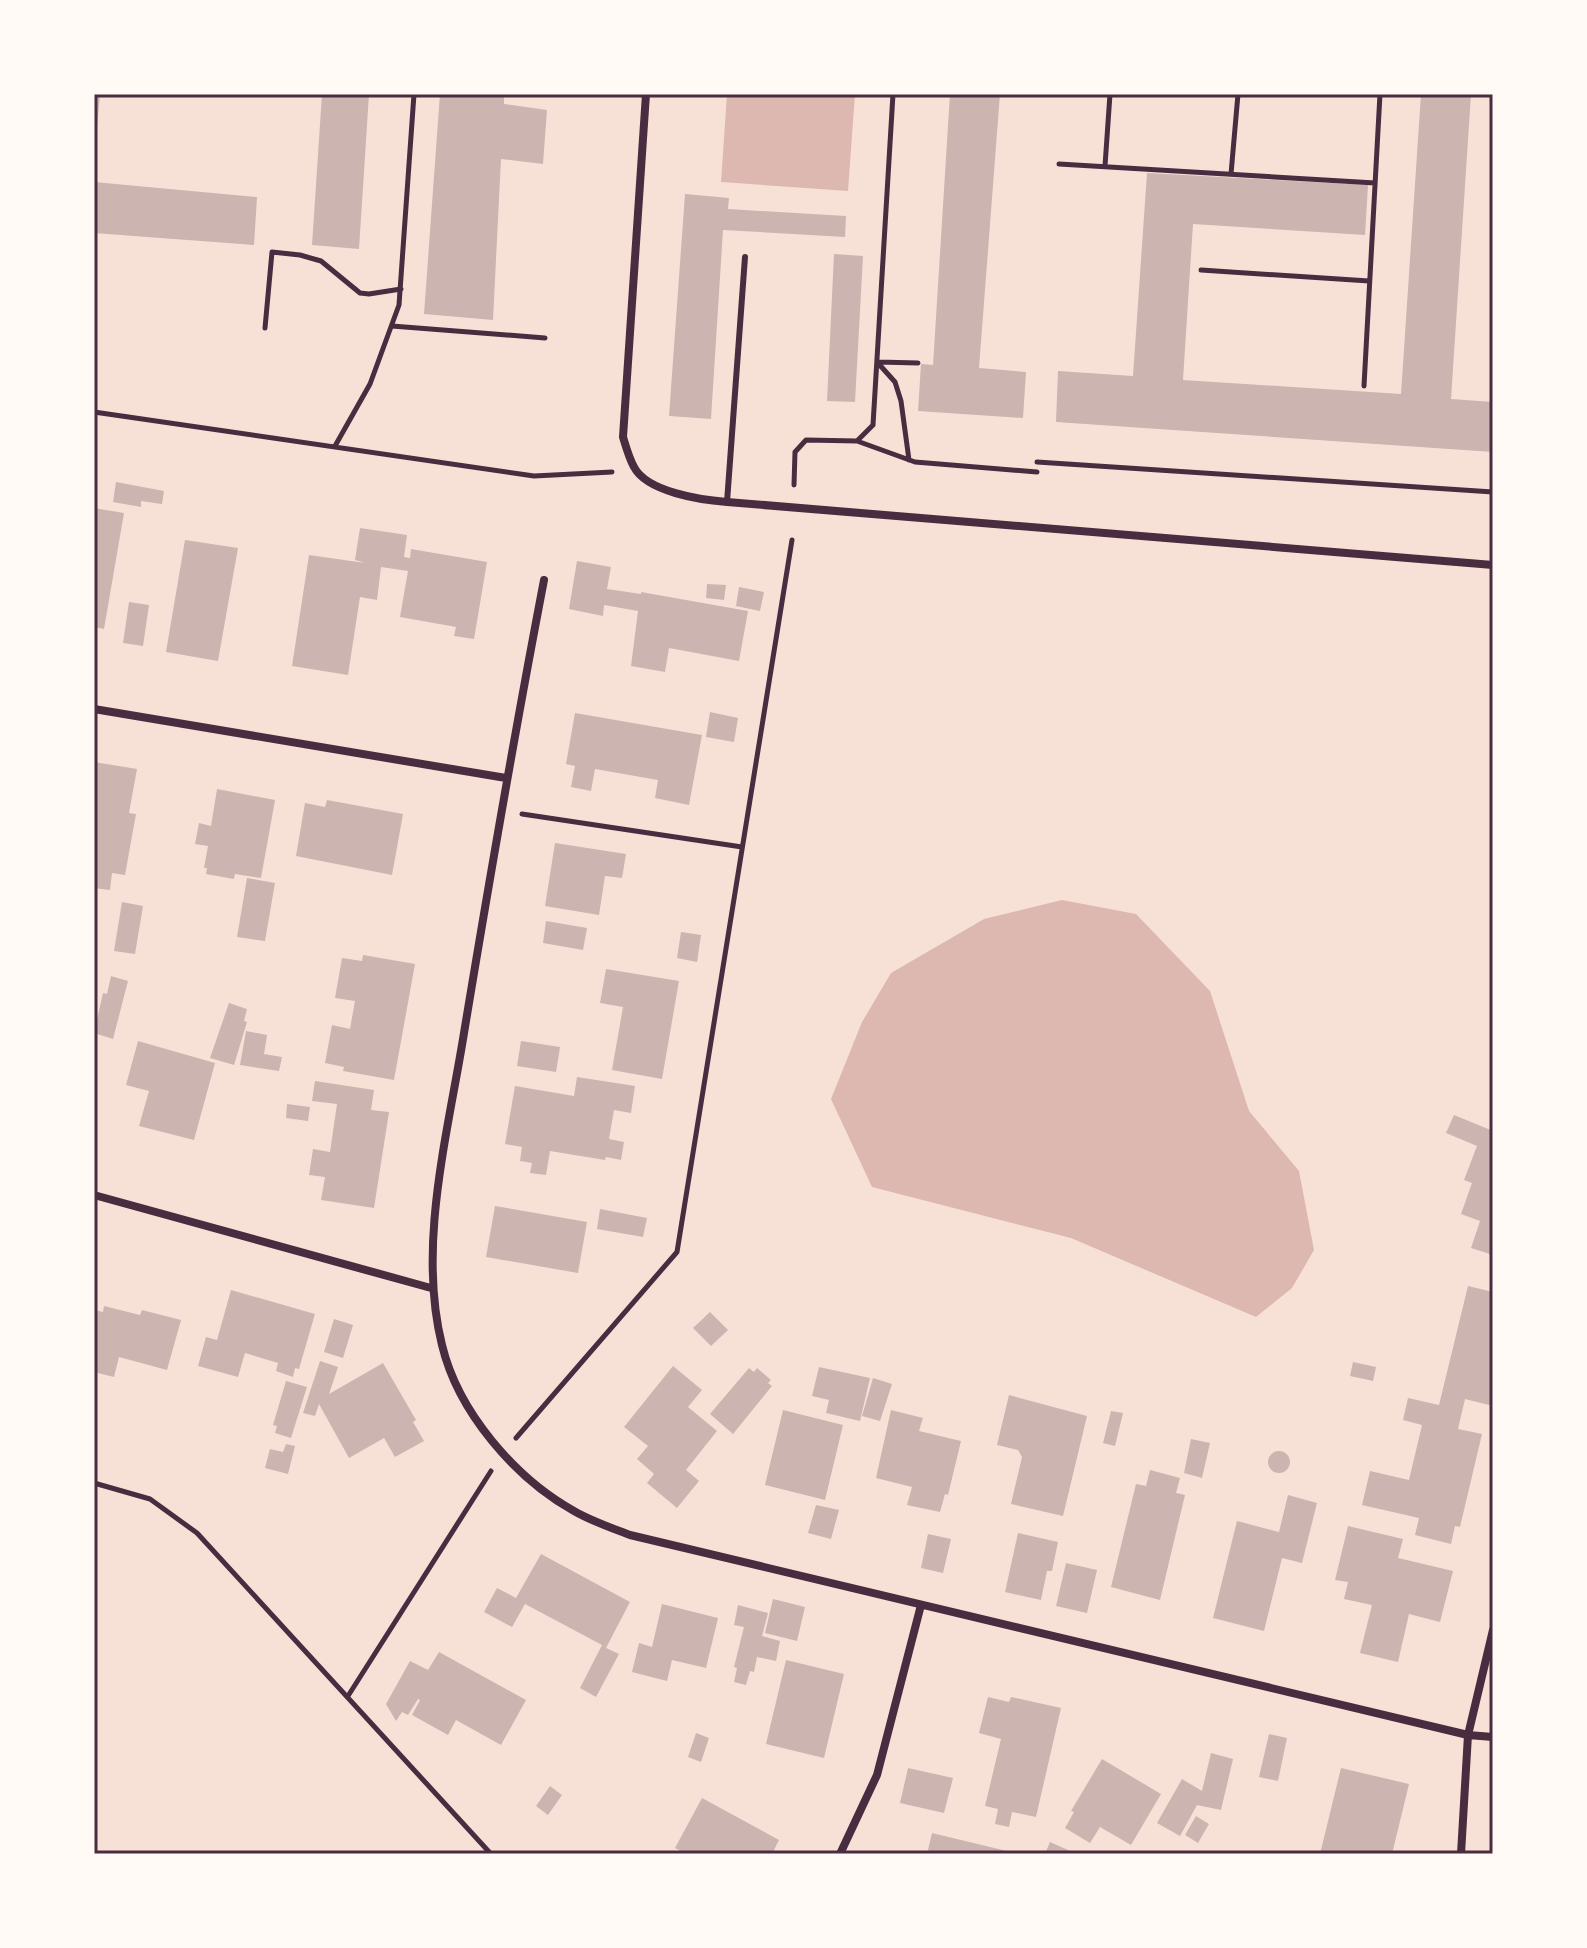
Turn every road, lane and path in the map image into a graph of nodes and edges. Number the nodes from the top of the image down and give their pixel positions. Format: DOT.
graph roads {
  1 [pos="414,94"];
  2 [pos="646,94"];
  3 [pos="893,94"];
  4 [pos="1110,94"];
  5 [pos="1238,94"];
  6 [pos="1380,94"];
  7 [pos="1059,164"];
  8 [pos="1105,166"];
  9 [pos="1231,174"];
  10 [pos="1375,183"];
  11 [pos="745,257"];
  12 [pos="1201,270"];
  13 [pos="1369,281"];
  14 [pos="401,289"];
  15 [pos="392,326"];
  16 [pos="265,328"];
  17 [pos="545,338"];
  18 [pos="877,362"];
  19 [pos="918,363"];
  20 [pos="1364,386"];
  21 [pos="94,412"];
  22 [pos="857,441"];
  23 [pos="335,446"];
  24 [pos="909,460"];
  25 [pos="1037,462"];
  26 [pos="635,470"];
  27 [pos="1037,472"];
  28 [pos="794,486"];
  29 [pos="1493,492"];
  30 [pos="727,502"];
  31 [pos="792,540"];
  32 [pos="1493,565"];
  33 [pos="544,580"];
  34 [pos="94,709"];
  35 [pos="506,778"];
  36 [pos="501,811"];
  37 [pos="742,847"];
  38 [pos="94,1195"];
  39 [pos="431,1288"];
  40 [pos="502,1454"];
  41 [pos="94,1483"];
  42 [pos="921,1605"];
  43 [pos="1493,1630"];
  44 [pos="348,1696"];
  45 [pos="1468,1735"];
  46 [pos="1493,1737"];
  47 [pos="491,1854"];
  48 [pos="840,1854"];
  49 [pos="1461,1854"];
  1 -- 14 [label="path"];
  2 -- 26 [label="street"];
  3 -- 18 [label="path"];
  4 -- 8 [label="path"];
  5 -- 9 [label="path"];
  6 -- 10 [label="path"];
  7 -- 8 [label="path"];
  8 -- 9 [label="path"];
  9 -- 10 [label="path"];
  10 -- 13 [label="path"];
  11 -- 30 [label="lane"];
  12 -- 13 [label="path"];
  13 -- 20 [label="path"];
  14 -- 15 [label="path"];
  14 -- 16 [label="path"];
  15 -- 17 [label="path"];
  15 -- 23 [label="path"];
  18 -- 19 [label="path"];
  18 -- 22 [label="path"];
  18 -- 24 [label="path"];
  21 -- 23 [label="path"];
  22 -- 24 [label="path"];
  22 -- 28 [label="path"];
  23 -- 26 [label="path"];
  24 -- 27 [label="path"];
  25 -- 29 [label="path"];
  26 -- 30 [label="street"];
  30 -- 32 [label="street"];
  31 -- 37 [label="path"];
  33 -- 35 [label="street"];
  34 -- 35 [label="street"];
  35 -- 36 [label="street"];
  36 -- 37 [label="path"];
  36 -- 39 [label="street"];
  37 -- 40 [label="path"];
  38 -- 39 [label="street"];
  39 -- 40 [label="street"];
  40 -- 42 [label="street"];
  40 -- 44 [label="path"];
  41 -- 44 [label="path"];
  42 -- 45 [label="street"];
  42 -- 48 [label="street"];
  43 -- 45 [label="street"];
  44 -- 47 [label="path"];
  45 -- 46 [label="street"];
  45 -- 49 [label="street"];
}
